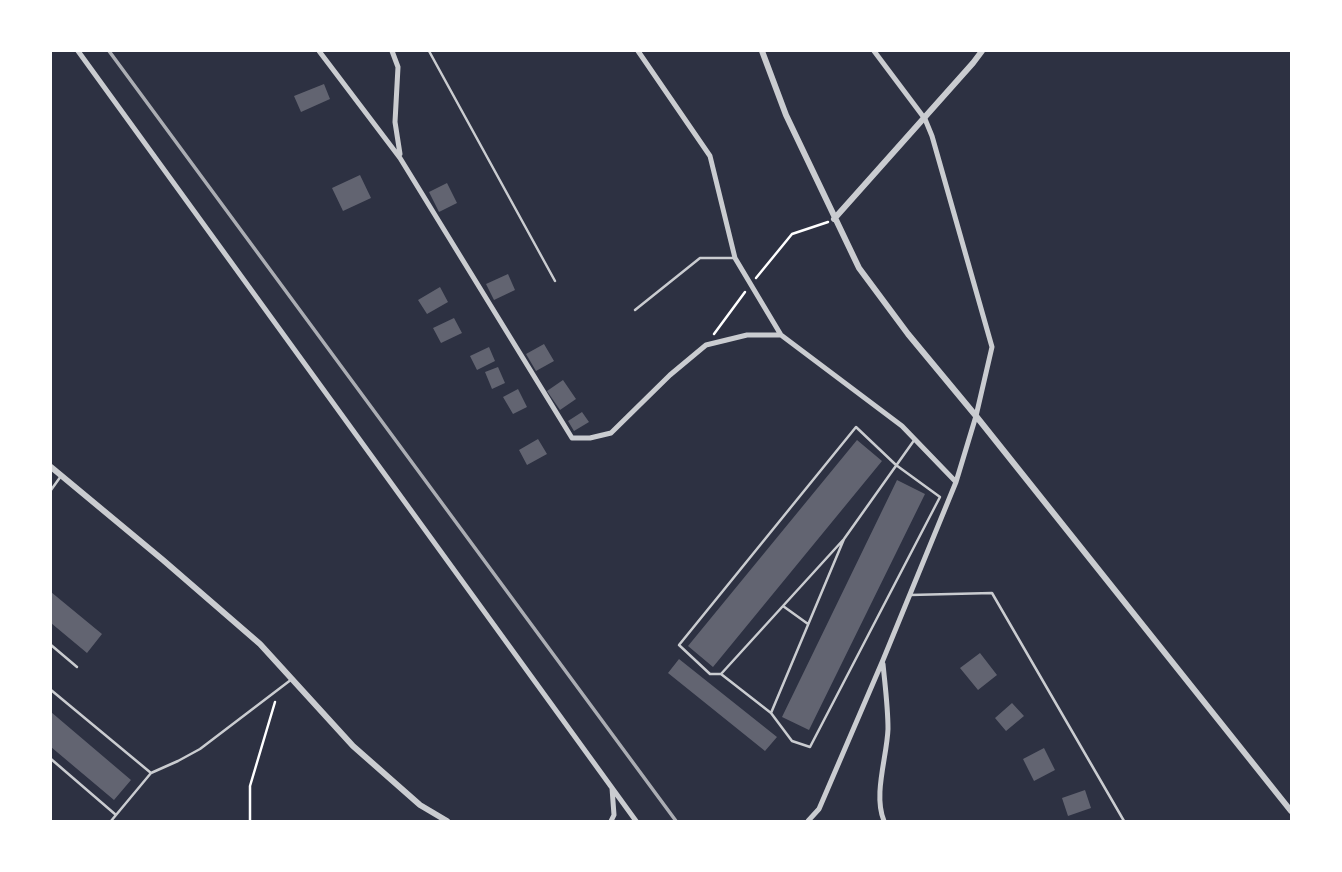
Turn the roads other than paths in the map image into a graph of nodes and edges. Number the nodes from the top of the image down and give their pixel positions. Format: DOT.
graph roads {
  1 [pos="78,51"];
  2 [pos="319,51"];
  3 [pos="392,51"];
  4 [pos="429,51"];
  5 [pos="638,51"];
  6 [pos="762,51"];
  7 [pos="874,51"];
  8 [pos="981,51"];
  9 [pos="925,119"];
  10 [pos="400,158"];
  11 [pos="834,219"];
  12 [pos="735,258"];
  13 [pos="555,281"];
  14 [pos="635,310"];
  15 [pos="781,335"];
  16 [pos="976,416"];
  17 [pos="915,439"];
  18 [pos="896,466"];
  19 [pos="51,467"];
  20 [pos="61,476"];
  21 [pos="956,482"];
  22 [pos="51,490"];
  23 [pos="844,539"];
  24 [pos="910,595"];
  25 [pos="783,606"];
  26 [pos="808,624"];
  27 [pos="51,645"];
  28 [pos="883,660"];
  29 [pos="77,667"];
  30 [pos="721,674"];
  31 [pos="292,679"];
  32 [pos="51,690"];
  33 [pos="771,713"];
  34 [pos="51,759"];
  35 [pos="151,773"];
  36 [pos="612,788"];
  37 [pos="1291,811"];
  38 [pos="116,815"];
  39 [pos="111,821"];
  40 [pos="447,821"];
  41 [pos="611,821"];
  42 [pos="636,821"];
  43 [pos="808,821"];
  44 [pos="884,821"];
  45 [pos="1124,821"];
  1 -- 36 [label="street"];
  2 -- 10 [label="street"];
  3 -- 10 [label="street"];
  4 -- 13 [label="lane"];
  5 -- 12 [label="street"];
  6 -- 11 [label="street"];
  7 -- 9 [label="street"];
  8 -- 9 [label="street"];
  9 -- 11 [label="street"];
  9 -- 16 [label="street"];
  10 -- 15 [label="street"];
  11 -- 16 [label="street"];
  12 -- 14 [label="lane"];
  12 -- 15 [label="street"];
  15 -- 17 [label="street"];
  16 -- 21 [label="street"];
  16 -- 37 [label="street"];
  17 -- 18 [label="lane"];
  17 -- 21 [label="street"];
  18 -- 23 [label="lane"];
  18 -- 30 [label="lane"];
  18 -- 33 [label="lane"];
  19 -- 20 [label="street"];
  20 -- 22 [label="lane"];
  20 -- 31 [label="street"];
  21 -- 24 [label="street"];
  23 -- 25 [label="lane"];
  23 -- 26 [label="lane"];
  24 -- 28 [label="street"];
  24 -- 45 [label="lane"];
  25 -- 26 [label="lane"];
  25 -- 30 [label="lane"];
  26 -- 33 [label="lane"];
  27 -- 29 [label="lane"];
  28 -- 43 [label="street"];
  28 -- 44 [label="street"];
  30 -- 33 [label="lane"];
  31 -- 35 [label="lane"];
  31 -- 40 [label="street"];
  32 -- 35 [label="lane"];
  34 -- 38 [label="lane"];
  35 -- 38 [label="lane"];
  36 -- 41 [label="street"];
  36 -- 42 [label="street"];
  38 -- 39 [label="lane"];
}
